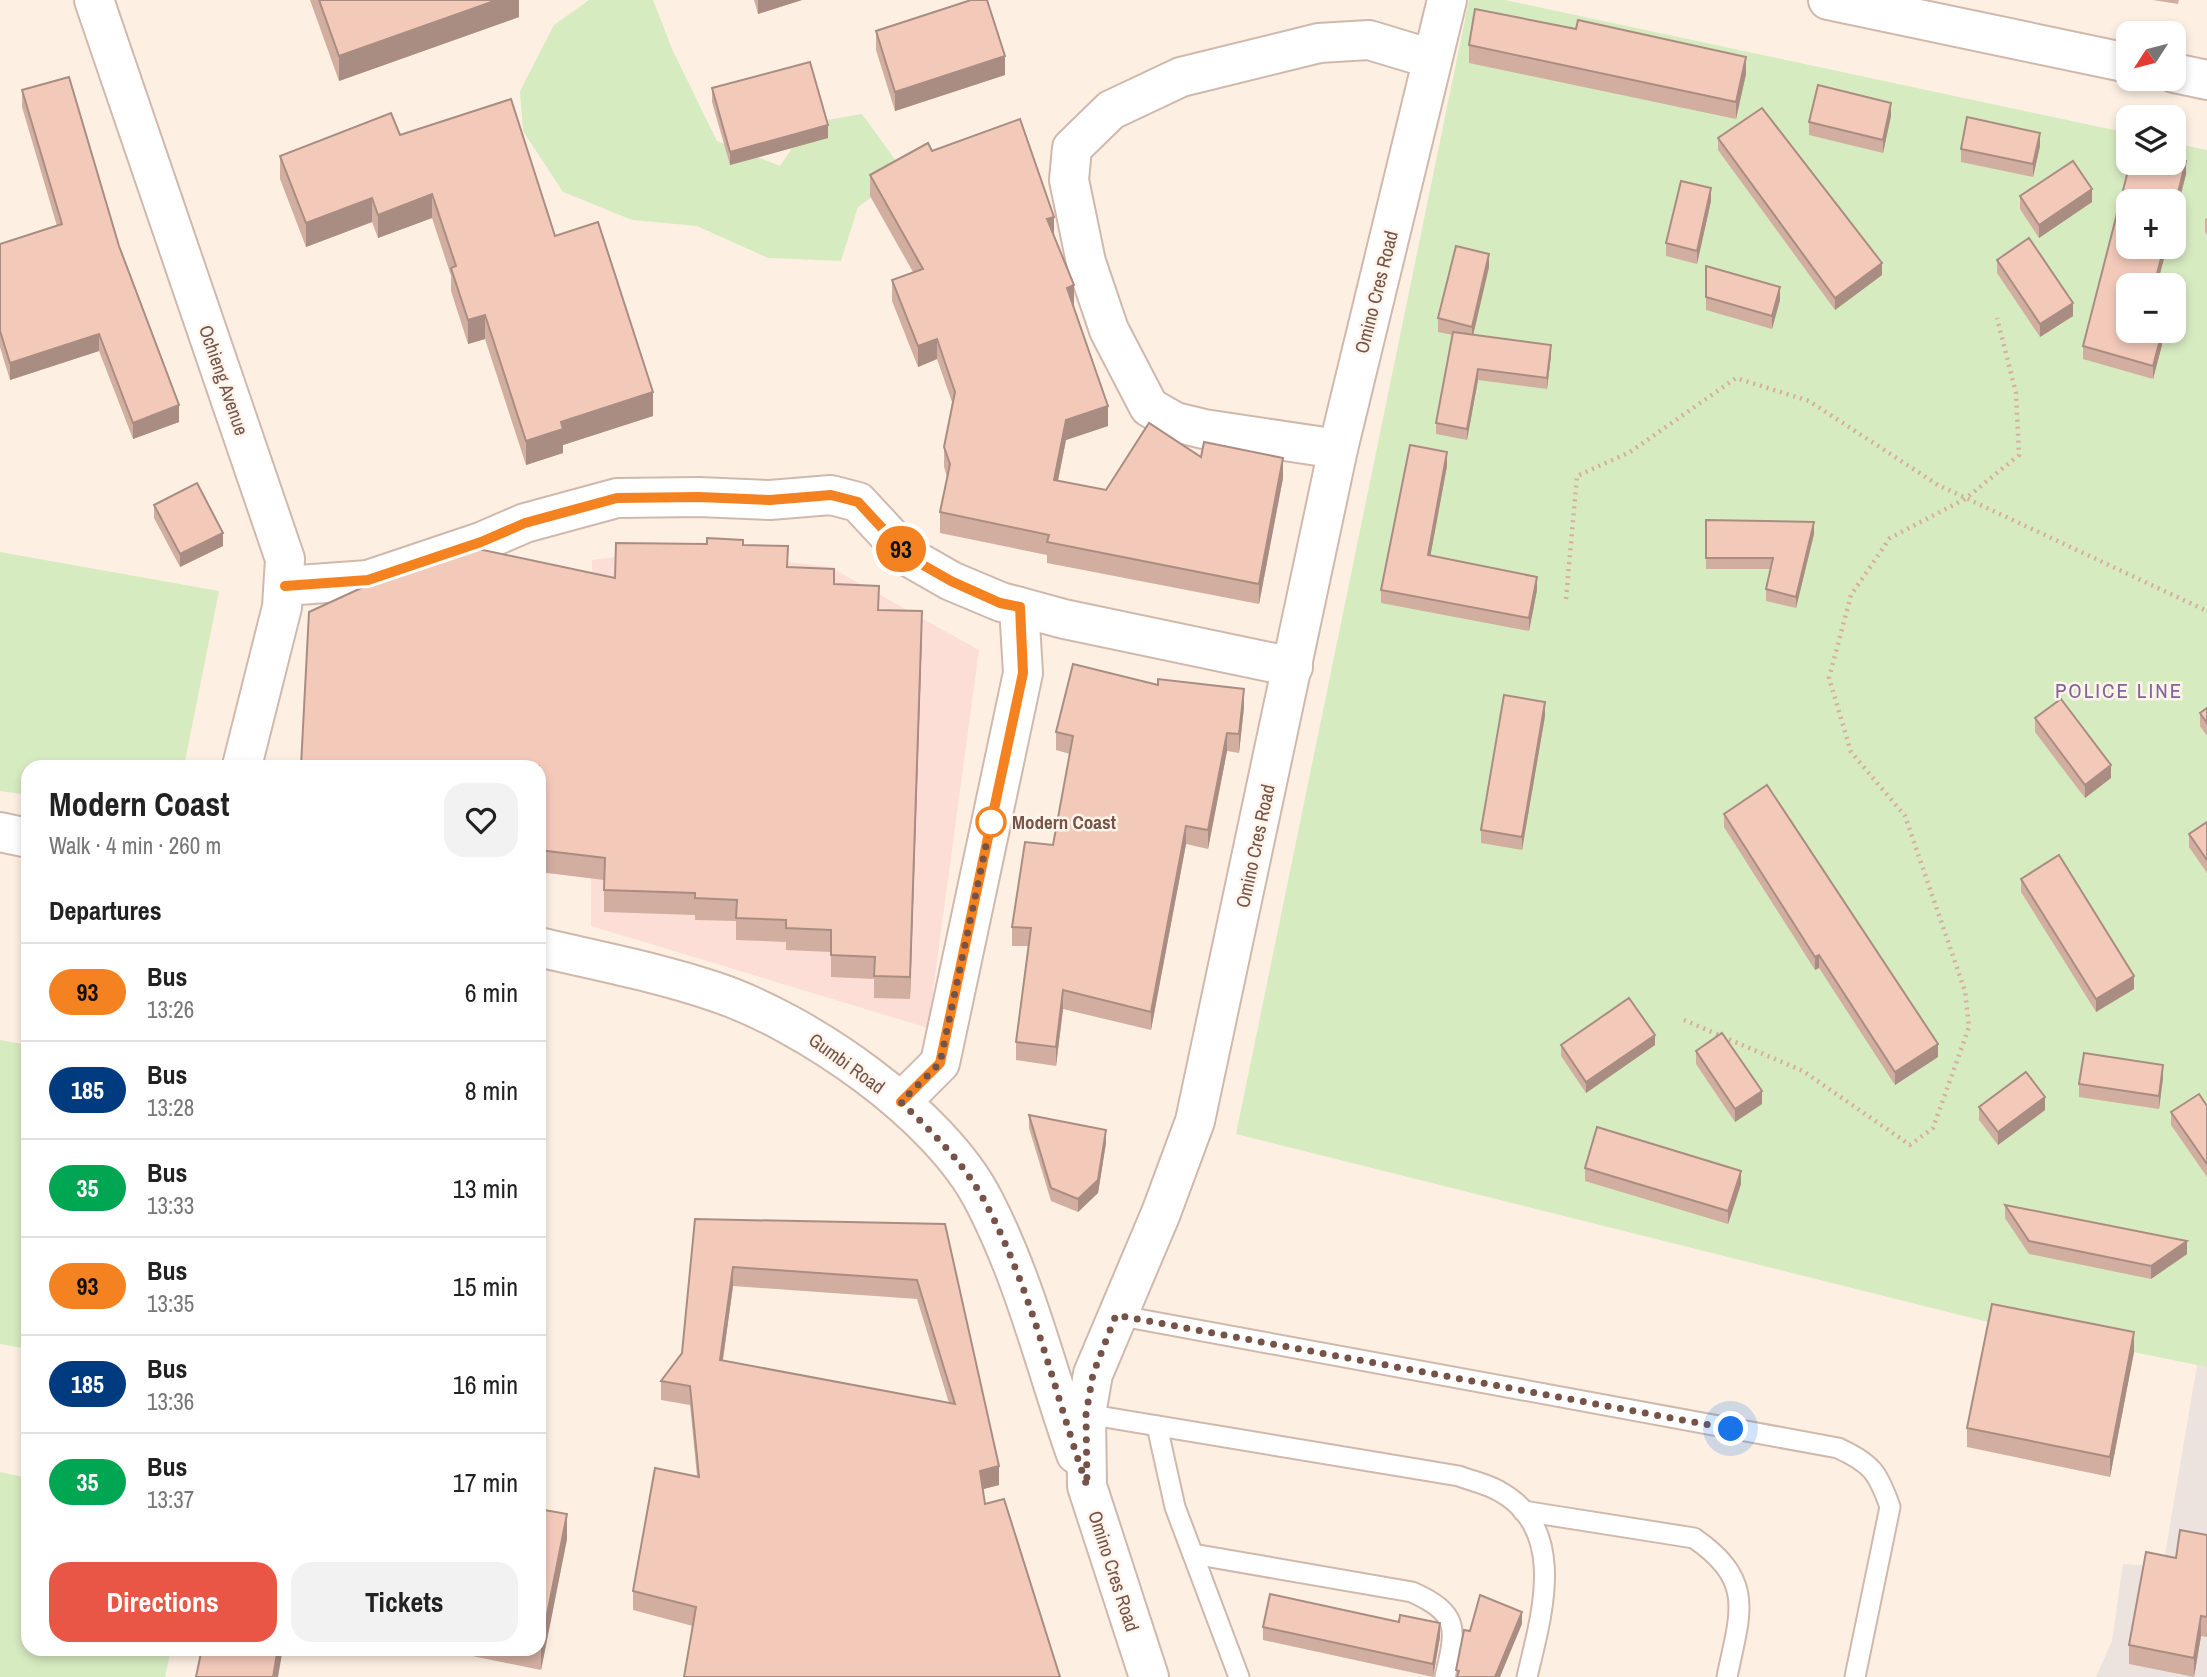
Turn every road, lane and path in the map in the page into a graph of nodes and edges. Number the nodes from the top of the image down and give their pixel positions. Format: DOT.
graph roads {
  1 [pos="94,0"];
  2 [pos="1447,0"];
  3 [pos="1828,0"];
  4 [pos="1432,59"];
  5 [pos="2116,60"];
  6 [pos="2186,76"];
  7 [pos="2207,80"];
  8 [pos="1997,318"];
  9 [pos="1338,449"];
  10 [pos="1965,499"];
  11 [pos="285,586"];
  12 [pos="1566,599"];
  13 [pos="1020,607"];
  14 [pos="2207,611"];
  15 [pos="1293,667"];
  16 [pos="243,760"];
  17 [pos="0,832"];
  18 [pos="21,836"];
  19 [pos="546,949"];
  20 [pos="1684,1020"];
  21 [pos="901,1102"];
  22 [pos="1116,1315"];
  23 [pos="1086,1414"];
  24 [pos="1157,1426"];
  25 [pos="1087,1486"];
  26 [pos="1523,1511"];
  27 [pos="1193,1554"];
  28 [pos="1149,1677"];
  29 [pos="1239,1677"];
  30 [pos="1445,1677"];
  31 [pos="1527,1677"];
  32 [pos="1727,1677"];
  33 [pos="1855,1677"];
  1 -- 11 [label="street, Ochieng Avenue"];
  2 -- 4 [label="street, Omino Cres Road"];
  3 -- 5 [label="street"];
  4 -- 9 [label="street, Omino Cres Road"];
  4 -- 9 [label="street"];
  6 -- 7 [label="street"];
  8 -- 10 [label="path"];
  9 -- 15 [label="street, Omino Cres Road"];
  10 -- 12 [label="path"];
  10 -- 14 [label="path"];
  10 -- 20 [label="path"];
  11 -- 13 [label="street"];
  11 -- 16 [label="street, Ochieng Avenue"];
  13 -- 15 [label="street"];
  13 -- 21 [label="street"];
  15 -- 22 [label="street, Omino Cres Road"];
  17 -- 18 [label="street"];
  19 -- 21 [label="street, Gumbi Road"];
  21 -- 25 [label="street, Gumbi Road"];
  22 -- 23 [label="street, Omino Cres Road"];
  22 -- 33 [label="lane"];
  23 -- 24 [label="lane"];
  23 -- 25 [label="street, Omino Cres Road"];
  24 -- 26 [label="lane"];
  24 -- 27 [label="lane"];
  25 -- 28 [label="street, Omino Cres Road"];
  26 -- 31 [label="lane"];
  26 -- 32 [label="lane"];
  27 -- 29 [label="lane"];
  27 -- 30 [label="lane"];
}
